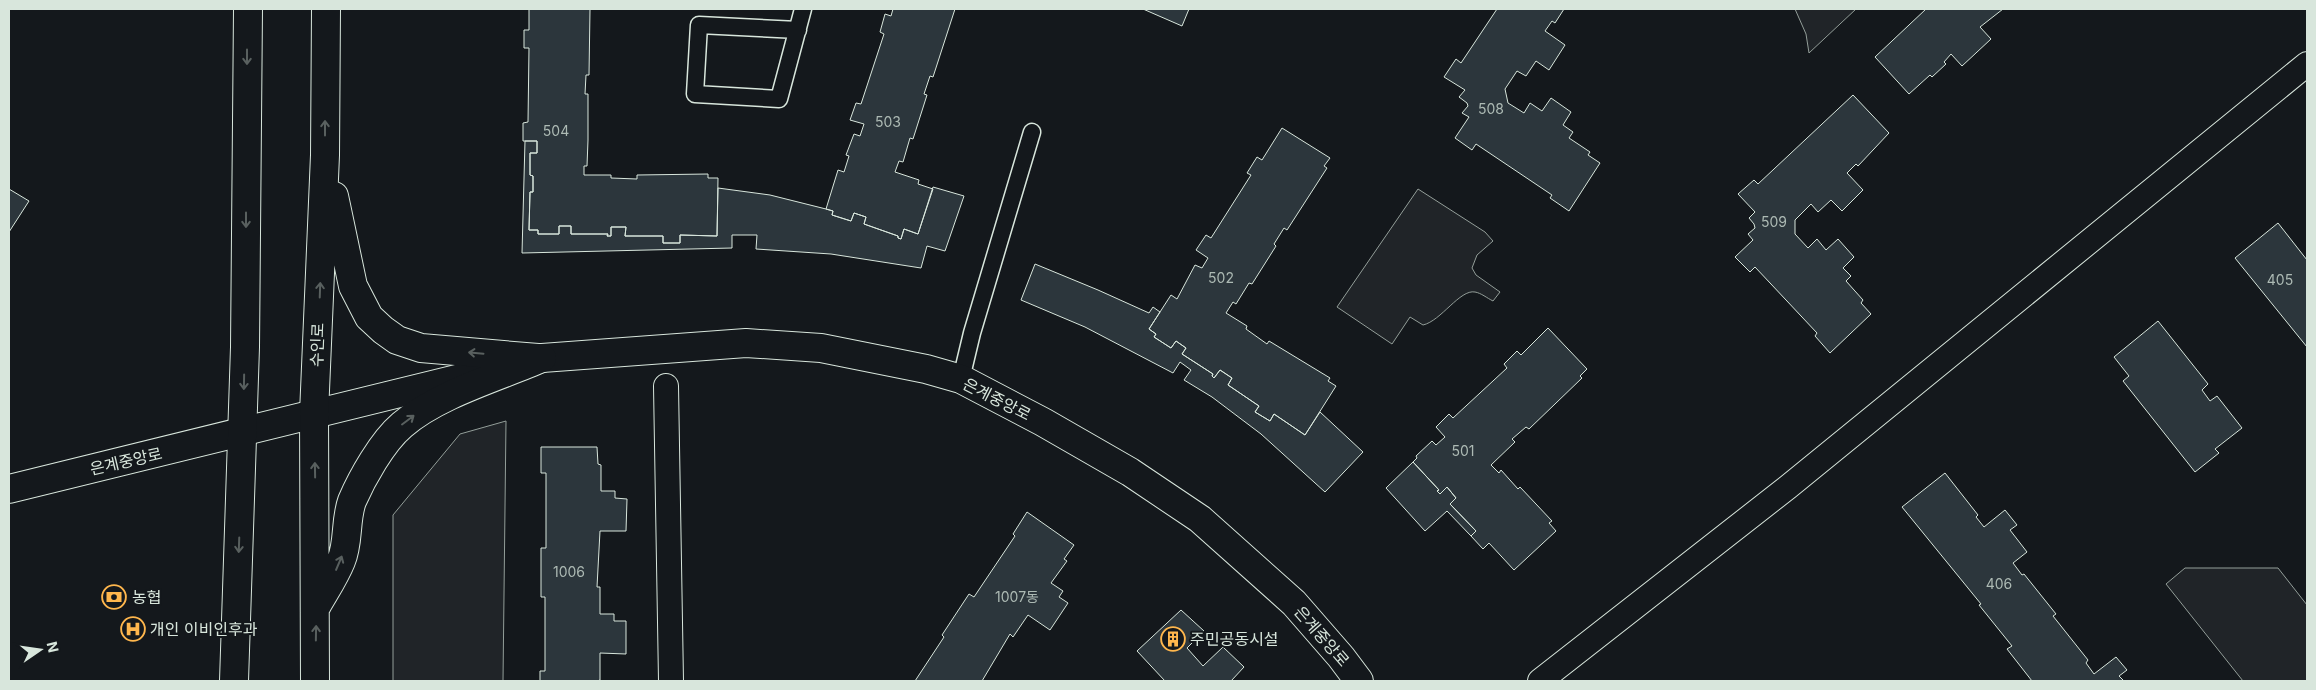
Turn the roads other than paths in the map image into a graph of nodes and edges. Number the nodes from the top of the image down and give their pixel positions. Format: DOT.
graph roads {
  1 [pos="248,9"];
  2 [pos="326,9"];
  3 [pos="803,9"];
  4 [pos="798,30"];
  5 [pos="2307,64"];
  6 [pos="1032,132"];
  7 [pos="325,155"];
  8 [pos="542,358"];
  9 [pos="961,379"];
  10 [pos="666,386"];
  11 [pos="314,414"];
  12 [pos="243,433"];
  13 [pos="9,489"];
  14 [pos="316,606"];
  15 [pos="234,681"];
  16 [pos="315,681"];
  17 [pos="671,681"];
  18 [pos="1359,681"];
  19 [pos="1540,681"];
  1 -- 12 [label="main road, one-way"];
  7 -- 2 [label="main road, 수인로, one-way"];
  3 -- 4 [label="lane"];
  4 -- 4 [label="lane"];
  5 -- 19 [label="street"];
  6 -- 9 [label="lane"];
  8 -- 7 [label="main road, one-way"];
  11 -- 7 [label="main road, 수인로, one-way"];
  8 -- 9 [label="main road, 은계중앙로"];
  8 -- 11 [label="main road, 은계중앙로"];
  14 -- 8 [label="main road, one-way"];
  9 -- 18 [label="main road, 은계중앙로"];
  10 -- 17 [label="street"];
  11 -- 12 [label="main road, 은계중앙로"];
  14 -- 11 [label="main road, 수인로, one-way"];
  12 -- 13 [label="main road, 은계중앙로"];
  12 -- 15 [label="main road, one-way"];
  16 -- 14 [label="main road, 수인로, one-way"];
}
